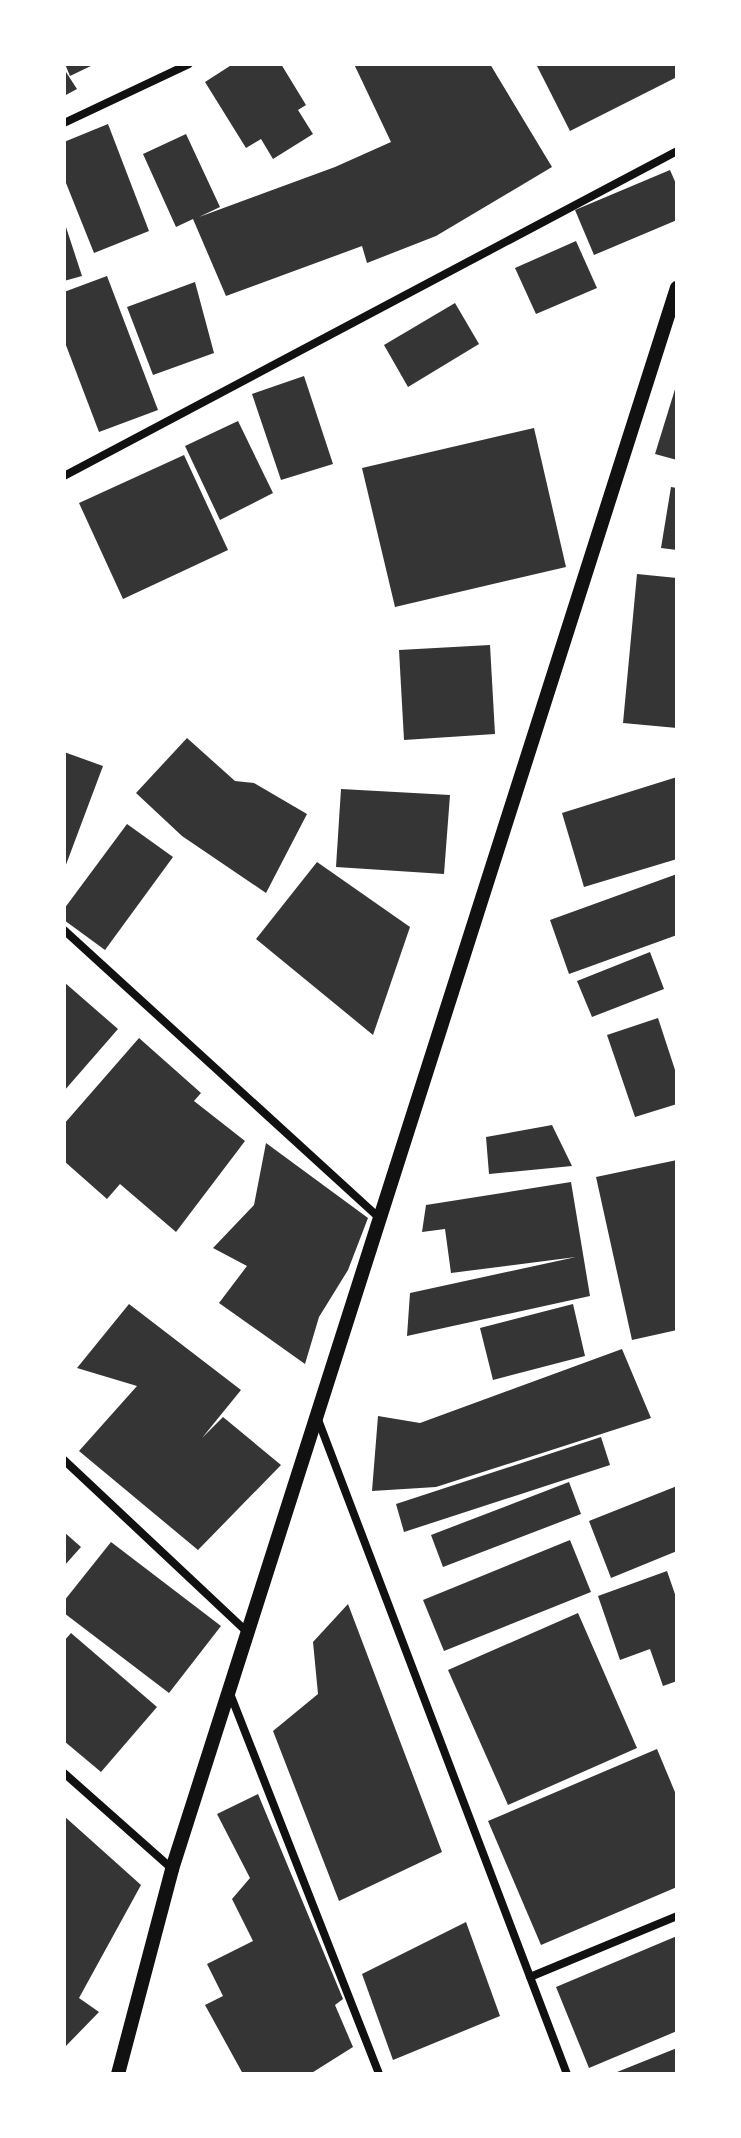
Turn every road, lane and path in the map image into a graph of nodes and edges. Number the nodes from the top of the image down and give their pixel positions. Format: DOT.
graph roads {
  1 [pos="189,64"];
  2 [pos="64,123"];
  3 [pos="677,151"];
  4 [pos="677,288"];
  5 [pos="64,476"];
  6 [pos="64,930"];
  7 [pos="380,1219"];
  8 [pos="317,1416"];
  9 [pos="64,1460"];
  10 [pos="247,1632"];
  11 [pos="228,1690"];
  12 [pos="64,1773"];
  13 [pos="172,1869"];
  14 [pos="677,1916"];
  15 [pos="530,1977"];
  16 [pos="118,2074"];
  17 [pos="379,2074"];
  18 [pos="567,2074"];
  1 -- 2 [label="street"];
  3 -- 5 [label="street"];
  4 -- 7 [label="street"];
  6 -- 7 [label="street"];
  7 -- 8 [label="street"];
  8 -- 10 [label="street"];
  8 -- 15 [label="street"];
  9 -- 10 [label="street"];
  10 -- 11 [label="street"];
  11 -- 13 [label="street"];
  11 -- 17 [label="street"];
  12 -- 13 [label="street"];
  13 -- 16 [label="street"];
  14 -- 15 [label="street"];
  15 -- 18 [label="street"];
}
